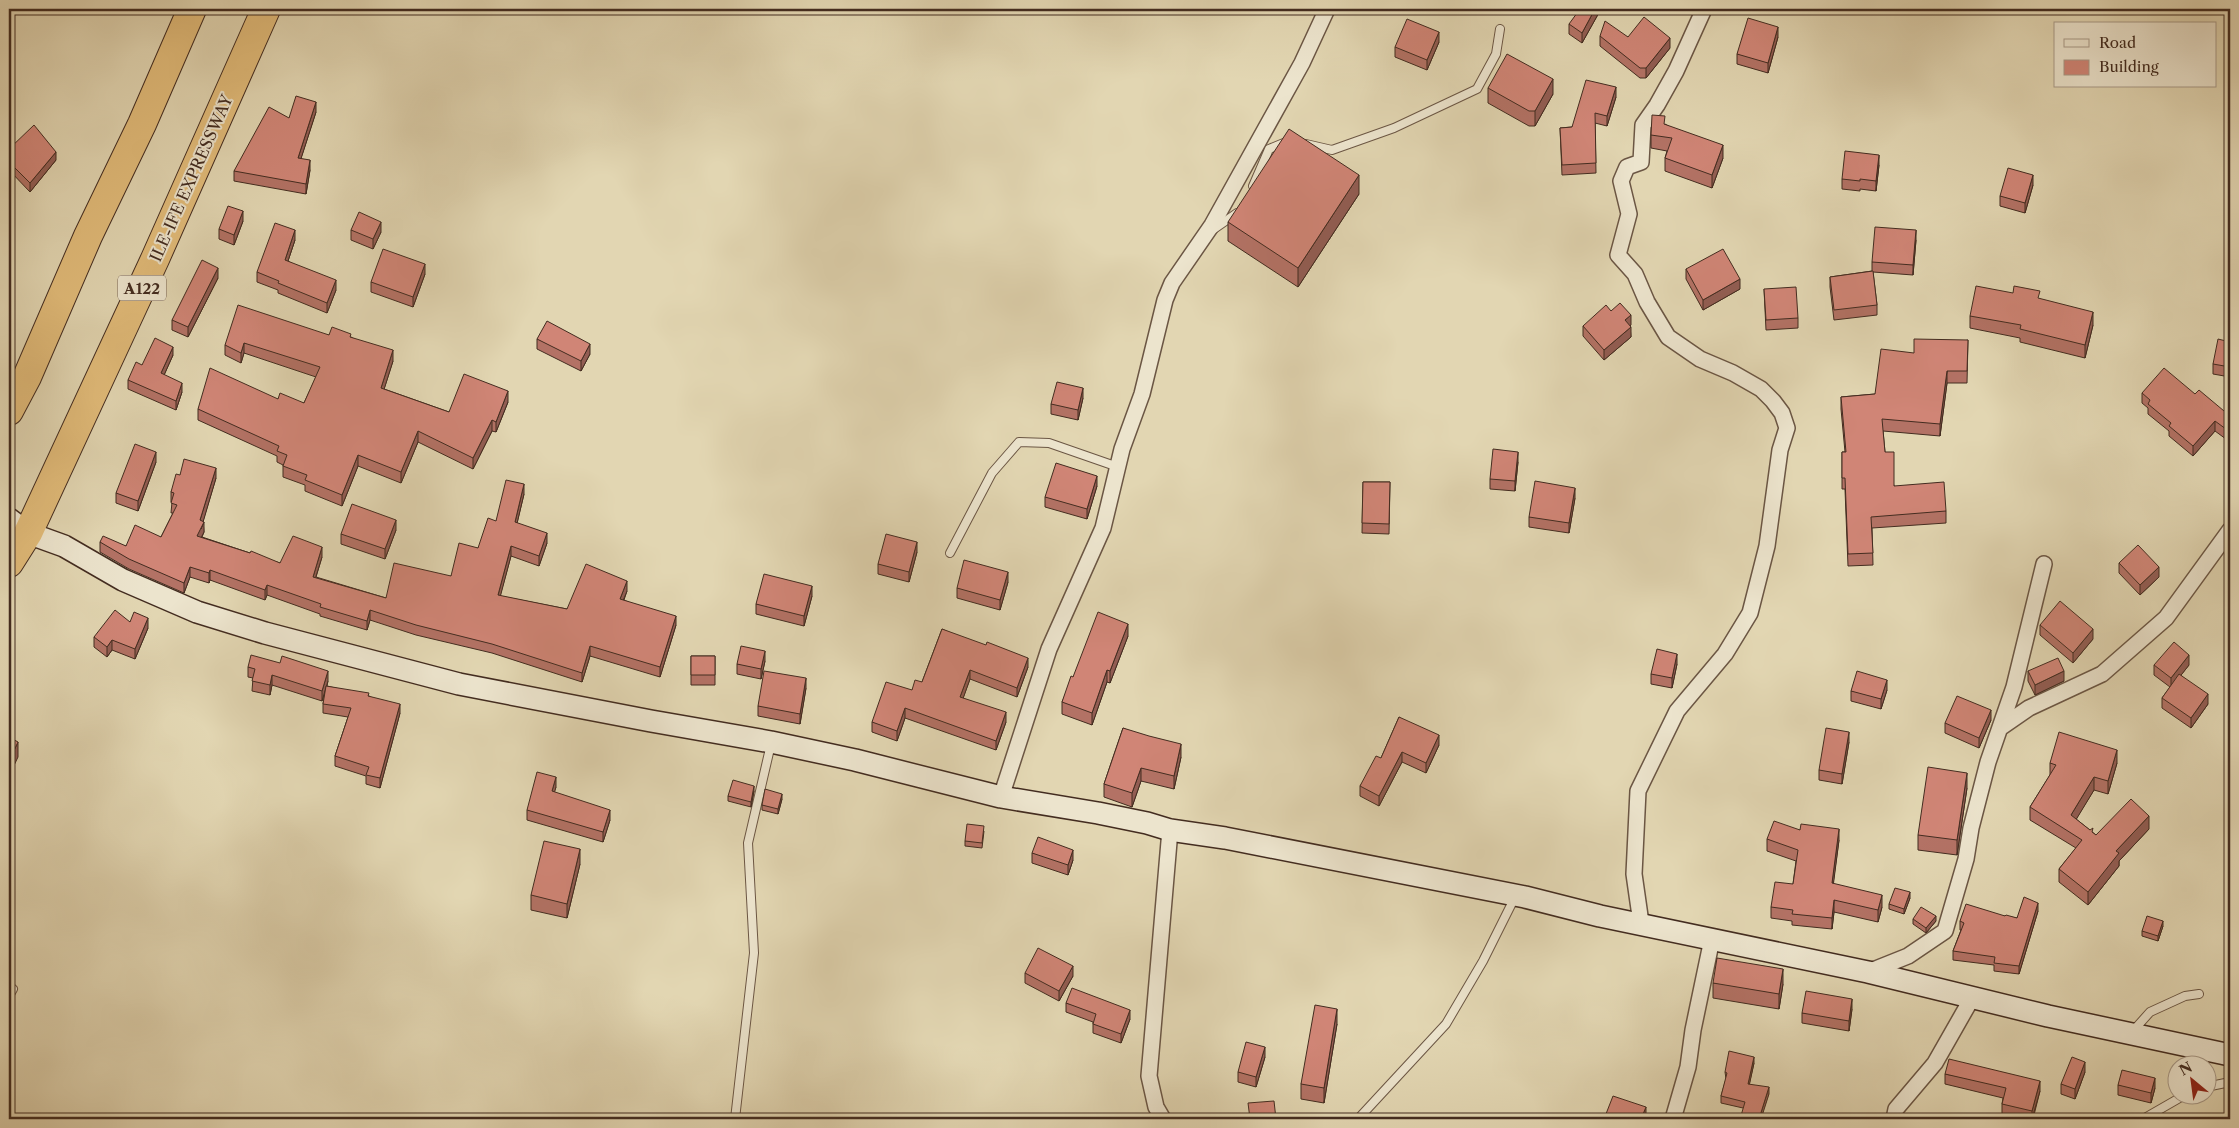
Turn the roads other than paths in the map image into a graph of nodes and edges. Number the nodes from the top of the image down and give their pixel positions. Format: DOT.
graph roads {
  1 [pos="192,9"];
  2 [pos="266,9"];
  3 [pos="1327,9"];
  4 [pos="1704,9"];
  5 [pos="1500,30"];
  6 [pos="1250,192"];
  7 [pos="1243,210"];
  8 [pos="1206,234"];
  9 [pos="9,411"];
  10 [pos="1118,466"];
  11 [pos="18,526"];
  12 [pos="2230,530"];
  13 [pos="950,553"];
  14 [pos="9,562"];
  15 [pos="2044,564"];
  16 [pos="2000,728"];
  17 [pos="771,742"];
  18 [pos="1001,797"];
  19 [pos="1170,830"];
  20 [pos="1516,896"];
  21 [pos="1641,923"];
  22 [pos="1712,939"];
  23 [pos="1868,972"];
  24 [pos="9,986"];
  25 [pos="2199,994"];
  26 [pos="9,996"];
  27 [pos="1972,998"];
  28 [pos="2132,1033"];
  29 [pos="2230,1055"];
  30 [pos="2230,1082"];
  31 [pos="2216,1086"];
  32 [pos="2166,1106"];
  33 [pos="735,1119"];
  34 [pos="1163,1119"];
  35 [pos="1358,1119"];
  36 [pos="1673,1119"];
  37 [pos="1894,1119"];
  38 [pos="2143,1119"];
  1 -- 9 [label="highway"];
  2 -- 11 [label="highway, ILE-IFE EXPRESSWAY / A122"];
  3 -- 8 [label="street"];
  4 -- 21 [label="street"];
  5 -- 6 [label="lane"];
  7 -- 8 [label="lane"];
  8 -- 10 [label="street"];
  10 -- 13 [label="lane"];
  10 -- 18 [label="street"];
  11 -- 14 [label="highway, ILE-IFE EXPRESSWAY / A122"];
  11 -- 17 [label="main road"];
  12 -- 16 [label="street"];
  15 -- 16 [label="street"];
  16 -- 23 [label="street"];
  17 -- 18 [label="main road"];
  17 -- 33 [label="lane"];
  18 -- 19 [label="main road"];
  19 -- 20 [label="main road"];
  19 -- 34 [label="street"];
  20 -- 21 [label="main road"];
  20 -- 35 [label="lane"];
  21 -- 22 [label="main road"];
  22 -- 23 [label="main road"];
  22 -- 36 [label="street"];
  23 -- 27 [label="main road"];
  24 -- 26 [label="lane"];
  25 -- 28 [label="lane"];
  27 -- 28 [label="main road"];
  27 -- 37 [label="street"];
  28 -- 29 [label="main road"];
  30 -- 31 [label="lane"];
  32 -- 38 [label="lane"];
}
